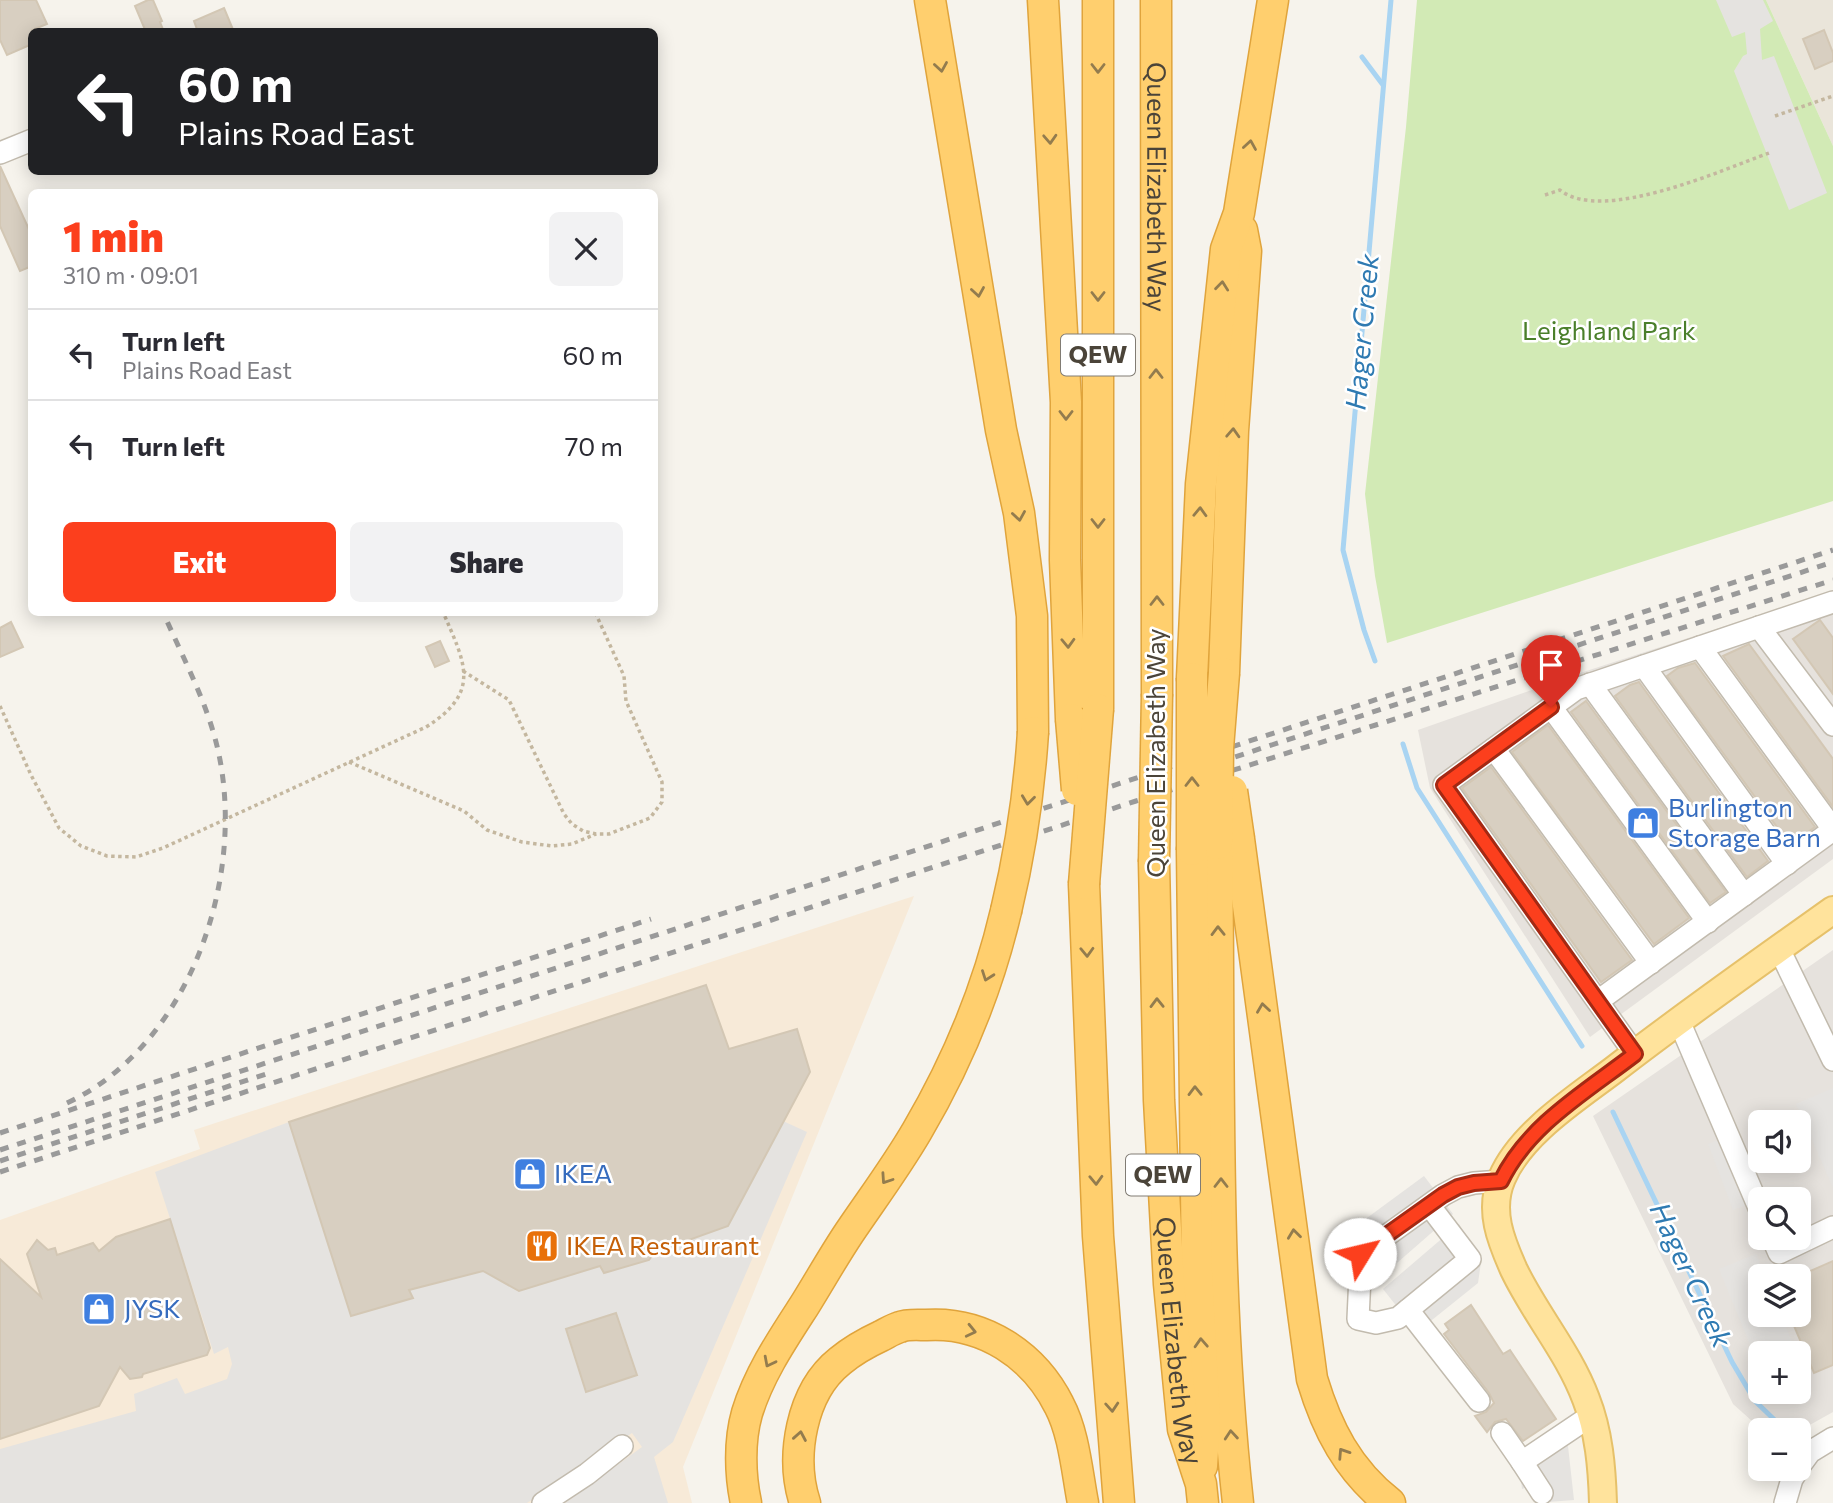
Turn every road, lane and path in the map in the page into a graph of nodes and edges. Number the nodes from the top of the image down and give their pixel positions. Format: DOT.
graph roads {
  1 [pos="930,0"];
  2 [pos="1098,0"];
  3 [pos="1156,0"];
  4 [pos="1272,0"];
  5 [pos="1039,7"];
  6 [pos="1833,96"];
  7 [pos="1775,116"];
  8 [pos="28,142"];
  9 [pos="0,153"];
  10 [pos="1769,153"];
  11 [pos="1545,195"];
  12 [pos="1239,213"];
  13 [pos="1830,608"];
  14 [pos="445,616"];
  15 [pos="597,616"];
  16 [pos="1759,627"];
  17 [pos="1700,647"];
  18 [pos="1644,666"];
  19 [pos="463,671"];
  20 [pos="1590,684"];
  21 [pos="0,706"];
  22 [pos="1551,707"];
  23 [pos="1084,714"];
  24 [pos="1833,725"];
  25 [pos="1494,749"];
  26 [pos="349,762"];
  27 [pos="1833,830"];
  28 [pos="596,834"];
  29 [pos="1216,844"];
  30 [pos="1787,864"];
  31 [pos="1744,895"];
  32 [pos="1833,910"];
  33 [pos="1708,922"];
  34 [pos="1779,949"];
  35 [pos="1651,963"];
  36 [pos="1598,1002"];
  37 [pos="1679,1021"];
  38 [pos="1635,1054"];
  39 [pos="1833,1060"];
  40 [pos="1501,1181"];
  41 [pos="1750,1187"];
  42 [pos="1429,1205"];
  43 [pos="1833,1227"];
  44 [pos="1811,1238"];
  45 [pos="1408,1310"];
  46 [pos="1479,1401"];
  47 [pos="1592,1415"];
  48 [pos="1502,1433"];
  49 [pos="1833,1438"];
  50 [pos="622,1446"];
  51 [pos="1811,1452"];
  52 [pos="1522,1462"];
  53 [pos="1794,1481"];
  54 [pos="1542,1493"];
  55 [pos="1202,1494"];
  56 [pos="1786,1500"];
  57 [pos="543,1503"];
  58 [pos="746,1503"];
  59 [pos="805,1503"];
  60 [pos="1083,1503"];
  61 [pos="1119,1503"];
  62 [pos="1238,1503"];
  63 [pos="1390,1503"];
  64 [pos="1603,1503"];
  1 -- 58 [label="highway, one-way, bridge"];
  2 -- 23 [label="highway, QEW, one-way"];
  55 -- 3 [label="highway, Queen Elizabeth Way / QEW, one-way, bridge"];
  12 -- 4 [label="highway, one-way"];
  5 -- 23 [label="highway, one-way"];
  6 -- 7 [label="path"];
  8 -- 9 [label="lane"];
  10 -- 11 [label="path"];
  29 -- 12 [label="highway, one-way, bridge"];
  29 -- 12 [label="highway, one-way, bridge"];
  13 -- 16 [label="lane"];
  14 -- 19 [label="path"];
  15 -- 28 [label="path"];
  16 -- 17 [label="lane"];
  16 -- 24 [label="lane"];
  17 -- 18 [label="lane"];
  17 -- 27 [label="lane"];
  18 -- 20 [label="lane"];
  18 -- 30 [label="lane"];
  19 -- 26 [label="path"];
  19 -- 28 [label="path"];
  20 -- 22 [label="lane"];
  20 -- 31 [label="lane"];
  21 -- 26 [label="path"];
  22 -- 25 [label="lane"];
  22 -- 33 [label="lane"];
  23 -- 61 [label="highway, QEW, one-way, bridge"];
  25 -- 35 [label="lane"];
  25 -- 36 [label="lane"];
  26 -- 28 [label="path"];
  27 -- 30 [label="lane"];
  55 -- 29 [label="highway, one-way"];
  62 -- 29 [label="highway, one-way"];
  63 -- 29 [label="highway, one-way"];
  30 -- 31 [label="lane"];
  31 -- 33 [label="lane"];
  32 -- 34 [label="main road"];
  33 -- 35 [label="lane"];
  34 -- 37 [label="main road"];
  34 -- 39 [label="lane"];
  35 -- 36 [label="lane"];
  36 -- 38 [label="lane"];
  37 -- 38 [label="main road"];
  37 -- 41 [label="lane"];
  38 -- 40 [label="main road"];
  40 -- 42 [label="lane"];
  40 -- 47 [label="main road"];
  42 -- 45 [label="lane"];
  42 -- 45 [label="lane"];
  43 -- 44 [label="lane"];
  45 -- 46 [label="lane"];
  47 -- 52 [label="lane"];
  47 -- 64 [label="main road"];
  48 -- 52 [label="lane"];
  49 -- 51 [label="lane"];
  50 -- 57 [label="lane"];
  52 -- 54 [label="lane"];
  53 -- 56 [label="lane"];
  59 -- 60 [label="highway, one-way"];
}
